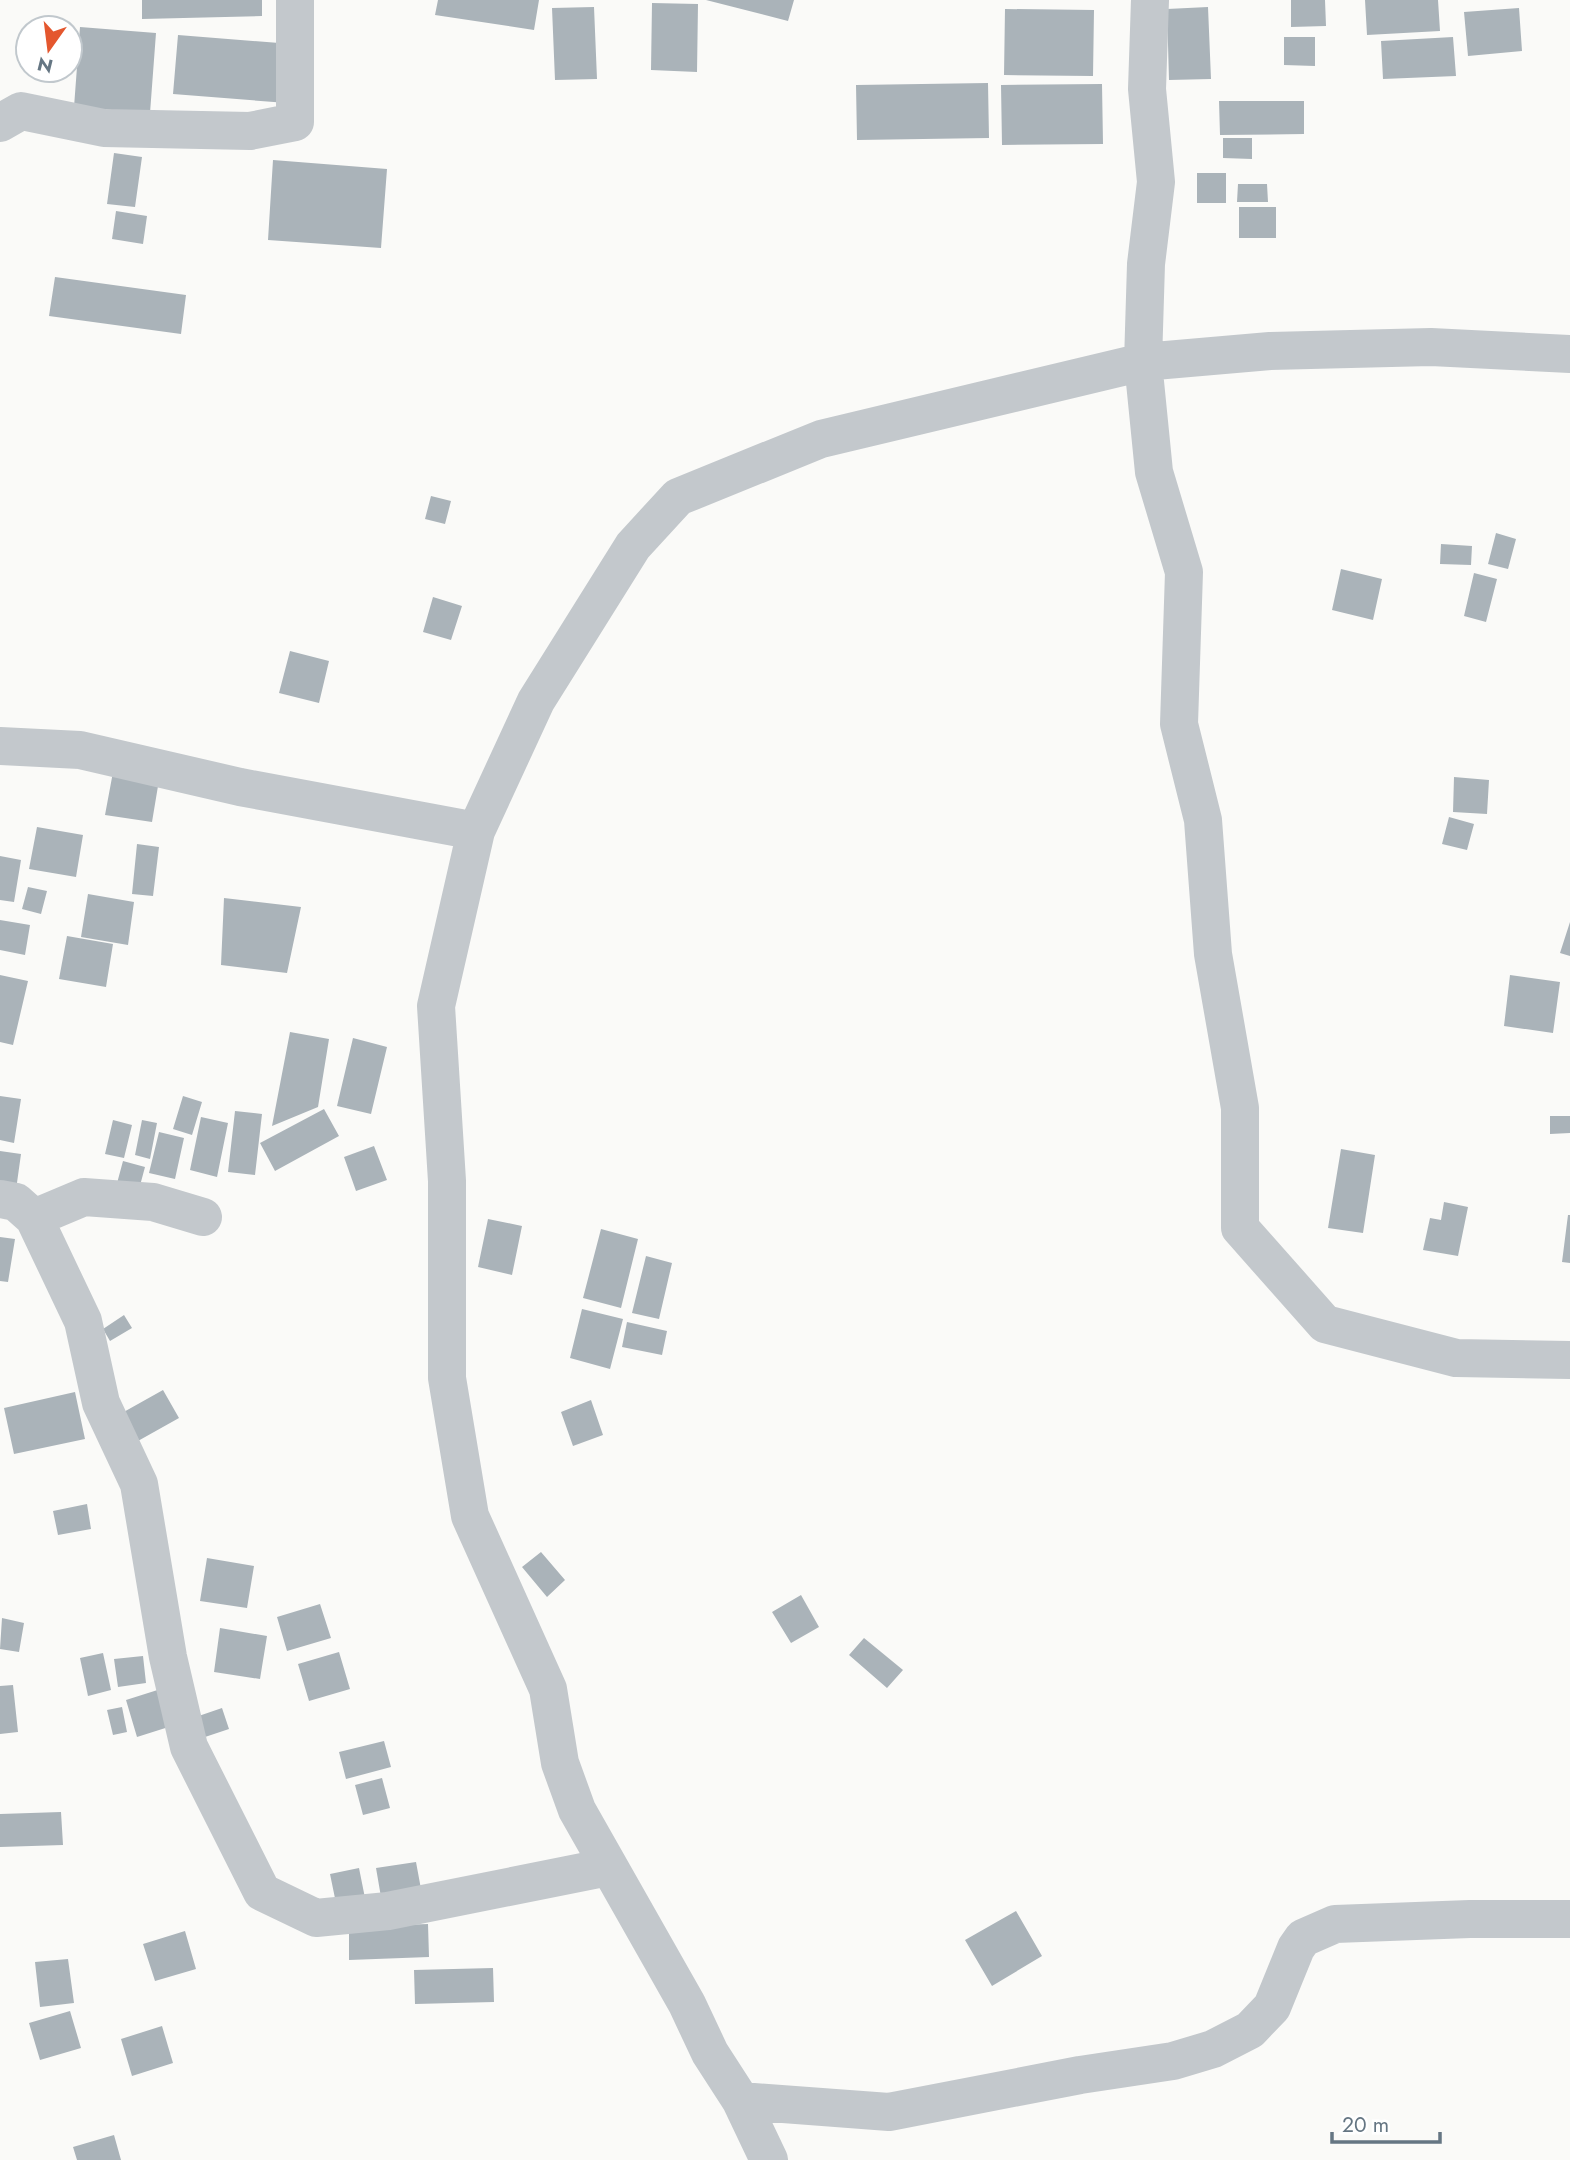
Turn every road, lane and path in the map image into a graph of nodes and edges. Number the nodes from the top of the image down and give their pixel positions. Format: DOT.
graph roads {
  1 [pos="295,0"];
  2 [pos="1150,0"];
  3 [pos="0,124"];
  4 [pos="1570,355"];
  5 [pos="1143,362"];
  6 [pos="0,746"];
  7 [pos="476,831"];
  8 [pos="0,1199"];
  9 [pos="203,1217"];
  10 [pos="34,1218"];
  11 [pos="1570,1360"];
  12 [pos="608,1867"];
  13 [pos="1570,1919"];
  14 [pos="741,2101"];
  15 [pos="769,2160"];
  1 -- 3 [label="street"];
  2 -- 5 [label="street"];
  4 -- 5 [label="street"];
  5 -- 7 [label="street"];
  5 -- 11 [label="street"];
  6 -- 7 [label="street"];
  7 -- 12 [label="street"];
  8 -- 10 [label="street"];
  9 -- 10 [label="street"];
  10 -- 12 [label="street"];
  12 -- 14 [label="street"];
  13 -- 14 [label="street"];
  14 -- 15 [label="street"];
}
